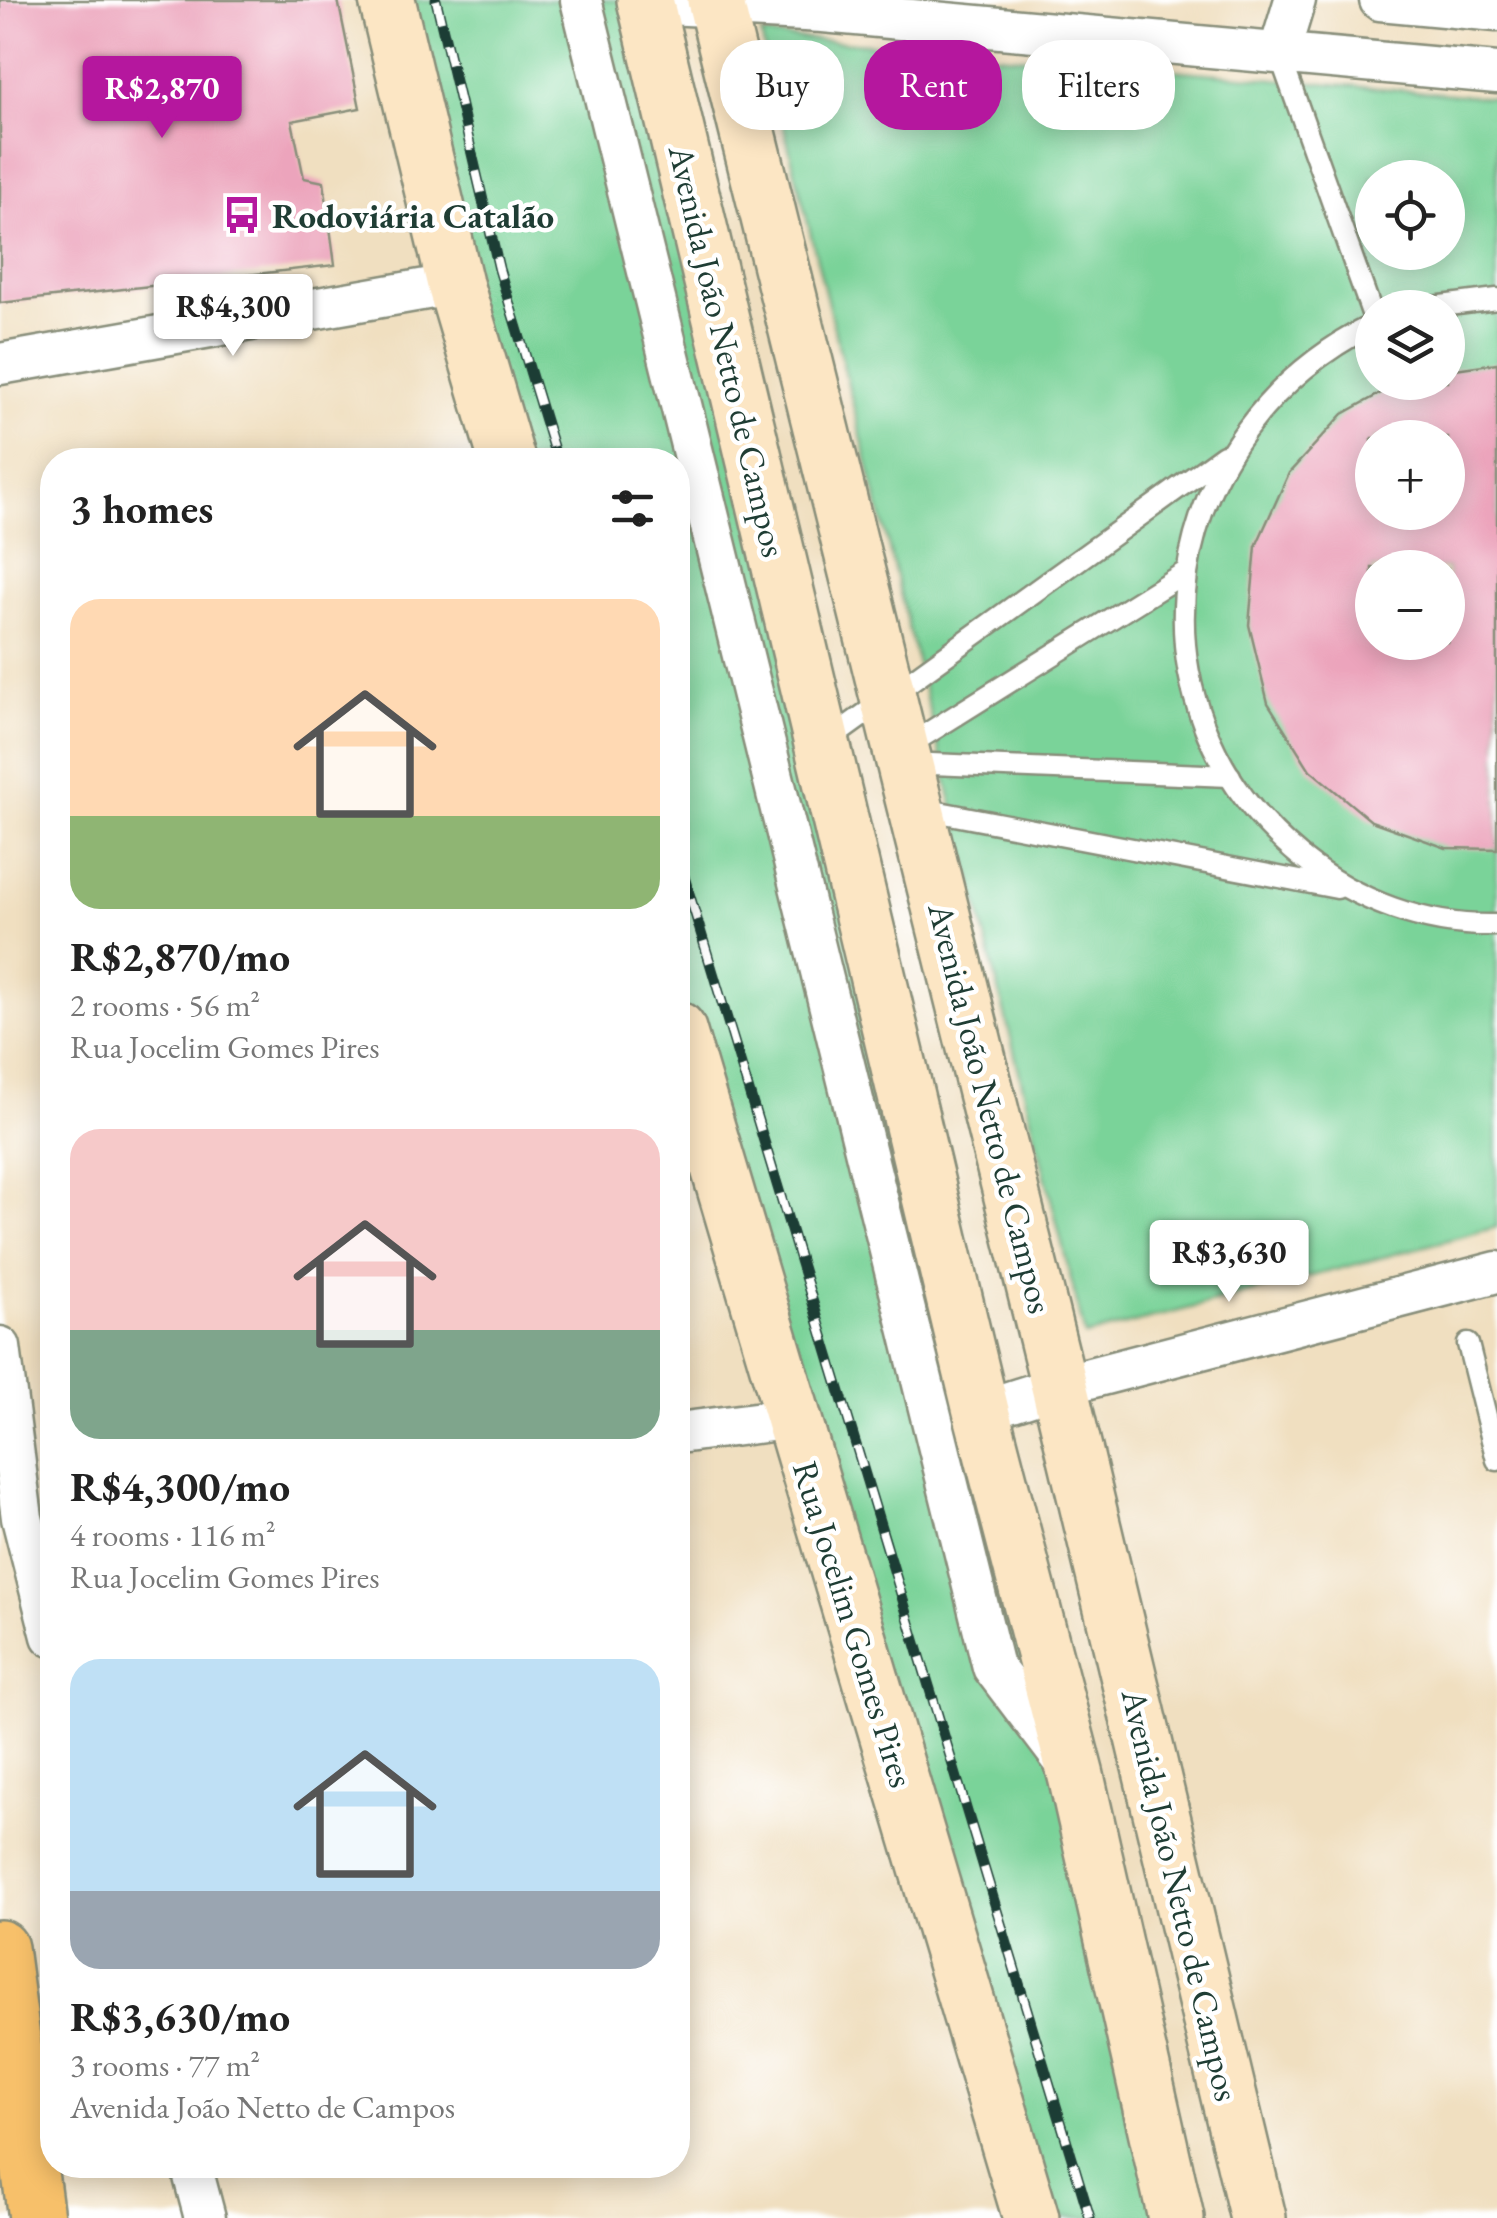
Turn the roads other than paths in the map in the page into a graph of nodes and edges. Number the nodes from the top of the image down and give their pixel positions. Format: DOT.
graph roads {
  1 [pos="387,0"];
  2 [pos="581,0"];
  3 [pos="1295,0"];
  4 [pos="1380,0"];
  5 [pos="645,2"];
  6 [pos="717,5"];
  7 [pos="825,6"];
  8 [pos="1497,11"];
  9 [pos="1278,53"];
  10 [pos="1497,73"];
  11 [pos="455,284"];
  12 [pos="1364,290"];
  13 [pos="1497,299"];
  14 [pos="1465,303"];
  15 [pos="1355,335"];
  16 [pos="0,364"];
  17 [pos="503,448"];
  18 [pos="1230,451"];
  19 [pos="1187,571"];
  20 [pos="822,744"];
  21 [pos="903,755"];
  22 [pos="1230,776"];
  23 [pos="1354,892"];
  24 [pos="1497,925"];
  25 [pos="690,1070"];
  26 [pos="1497,1272"];
  27 [pos="1468,1344"];
  28 [pos="0,1347"];
  29 [pos="1059,1386"];
  30 [pos="982,1411"];
  31 [pos="793,1418"];
  32 [pos="690,1431"];
  33 [pos="1497,1460"];
  34 [pos="37,1516"];
  35 [pos="1076,1776"];
  36 [pos="0,1948"];
  37 [pos="0,2143"];
  38 [pos="194,2178"];
  39 [pos="32,2218"];
  40 [pos="205,2218"];
  41 [pos="1031,2218"];
  42 [pos="1176,2218"];
  43 [pos="1258,2218"];
  1 -- 11 [label="street"];
  2 -- 35 [label="street"];
  3 -- 9 [label="street"];
  4 -- 8 [label="street"];
  5 -- 6 [label="street"];
  5 -- 20 [label="street, Avenida João Netto de Campos"];
  6 -- 7 [label="street"];
  6 -- 21 [label="street, Avenida João Netto de Campos"];
  7 -- 9 [label="street"];
  9 -- 10 [label="street"];
  9 -- 12 [label="lane"];
  11 -- 16 [label="street"];
  11 -- 17 [label="street"];
  13 -- 14 [label="lane"];
  15 -- 18 [label="lane"];
  18 -- 19 [label="lane"];
  18 -- 21 [label="lane"];
  19 -- 21 [label="lane"];
  19 -- 22 [label="lane"];
  20 -- 21 [label="lane"];
  20 -- 30 [label="street, Avenida João Netto de Campos"];
  21 -- 22 [label="lane"];
  21 -- 23 [label="lane"];
  21 -- 29 [label="street, Avenida João Netto de Campos"];
  22 -- 23 [label="lane"];
  23 -- 24 [label="lane"];
  25 -- 31 [label="street, Rua Jocelim Gomes Pires"];
  26 -- 29 [label="street"];
  27 -- 33 [label="lane"];
  28 -- 34 [label="street"];
  29 -- 30 [label="street"];
  29 -- 43 [label="street, Avenida João Netto de Campos"];
  30 -- 35 [label="street, Avenida João Netto de Campos"];
  31 -- 32 [label="street"];
  31 -- 41 [label="street, Rua Jocelim Gomes Pires"];
  35 -- 42 [label="street, Avenida João Netto de Campos"];
  36 -- 39 [label="highway"];
  37 -- 39 [label="highway"];
  38 -- 40 [label="street"];
}
